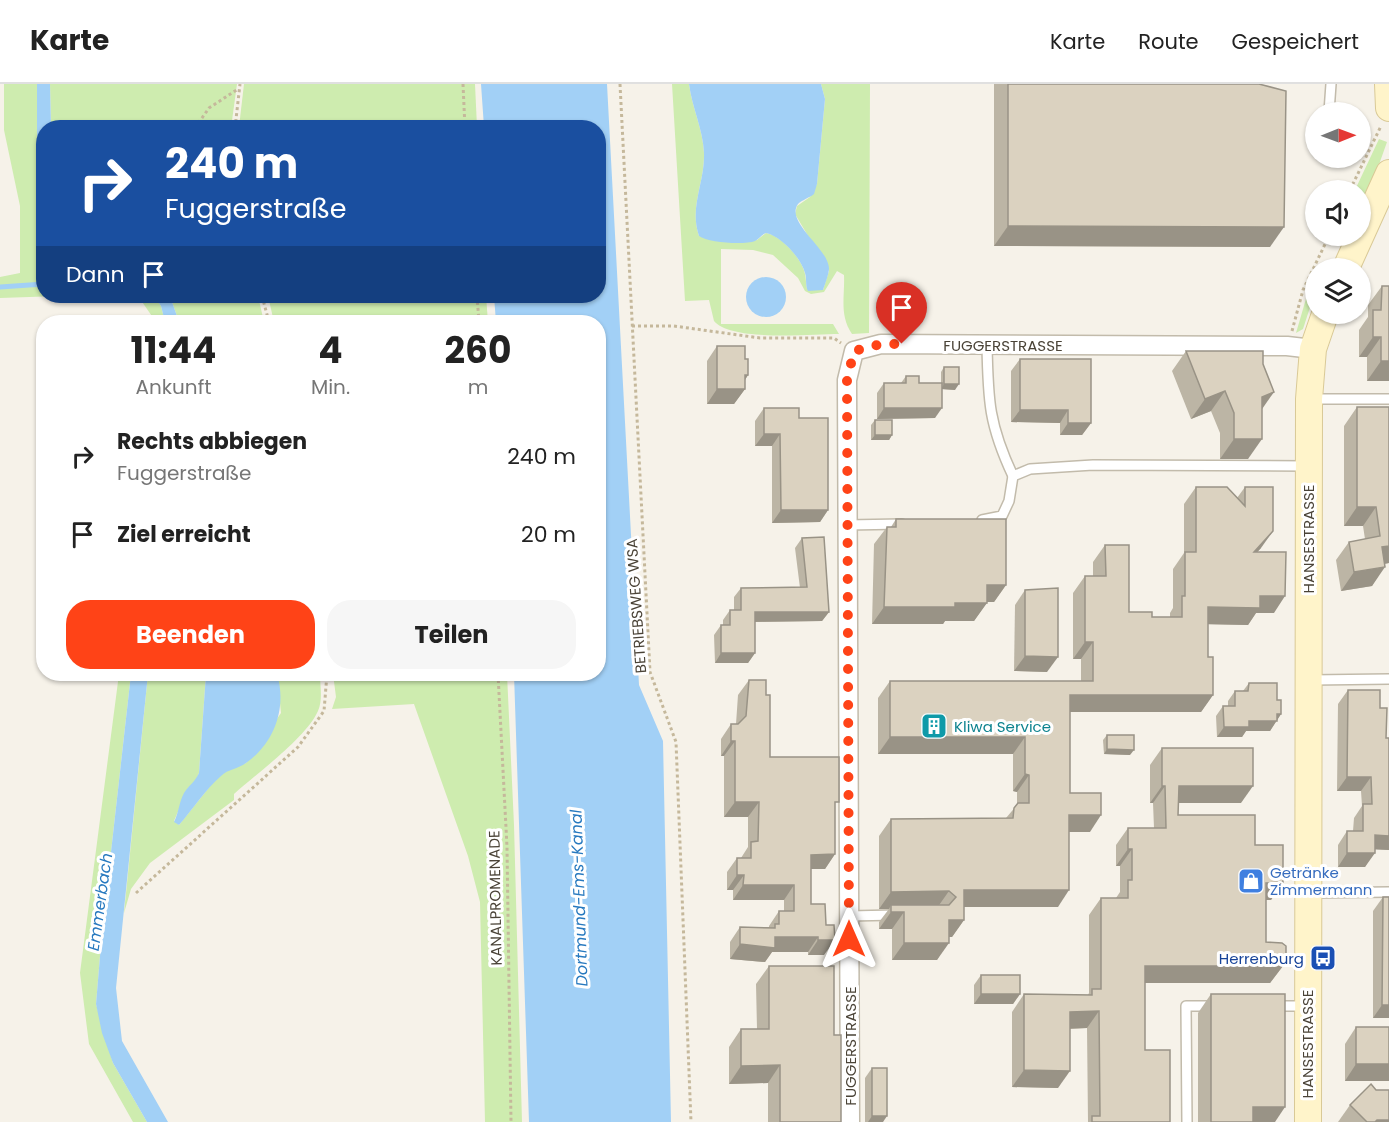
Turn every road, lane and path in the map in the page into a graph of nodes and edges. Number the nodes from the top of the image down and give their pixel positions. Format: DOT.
graph roads {
  1 [pos="240,84"];
  2 [pos="463,84"];
  3 [pos="620,84"];
  4 [pos="1331,84"];
  5 [pos="238,90"];
  6 [pos="1384,98"];
  7 [pos="1330,102"];
  8 [pos="201,120"];
  9 [pos="236,120"];
  10 [pos="465,120"];
  11 [pos="1389,173"];
  12 [pos="1354,180"];
  13 [pos="1351,258"];
  14 [pos="1322,324"];
  15 [pos="632,326"];
  16 [pos="987,345"];
  17 [pos="1313,349"];
  18 [pos="854,351"];
  19 [pos="1309,399"];
  20 [pos="1389,399"];
  21 [pos="1308,466"];
  22 [pos="1013,476"];
  23 [pos="967,521"];
  24 [pos="909,524"];
  25 [pos="848,525"];
  26 [pos="1389,679"];
  27 [pos="1308,680"];
  28 [pos="326,681"];
  29 [pos="498,681"];
  30 [pos="1389,892"];
  31 [pos="136,893"];
  32 [pos="1308,893"];
  33 [pos="904,915"];
  34 [pos="849,916"];
  35 [pos="1221,1006"];
  36 [pos="1256,1006"];
  37 [pos="1307,1006"];
  38 [pos="511,1122"];
  39 [pos="691,1122"];
  40 [pos="850,1122"];
  41 [pos="1187,1122"];
  42 [pos="1308,1122"];
  1 -- 5 [label="path"];
  2 -- 10 [label="path"];
  3 -- 15 [label="path, BETRIEBSWEG WSA"];
  4 -- 7 [label="lane"];
  5 -- 8 [label="path"];
  5 -- 9 [label="path"];
  6 -- 12 [label="path"];
  11 -- 13 [label="main road"];
  14 -- 17 [label="main road, HANSESTRASSE"];
  15 -- 18 [label="path"];
  15 -- 39 [label="path, BETRIEBSWEG WSA"];
  16 -- 17 [label="street, FUGGERSTRASSE"];
  16 -- 18 [label="street, FUGGERSTRASSE"];
  16 -- 22 [label="lane"];
  17 -- 19 [label="main road, HANSESTRASSE"];
  18 -- 25 [label="street, FUGGERSTRASSE"];
  19 -- 20 [label="lane"];
  19 -- 21 [label="main road, HANSESTRASSE"];
  21 -- 22 [label="lane"];
  21 -- 27 [label="main road, HANSESTRASSE"];
  22 -- 23 [label="lane"];
  24 -- 25 [label="lane"];
  25 -- 34 [label="street, FUGGERSTRASSE"];
  26 -- 27 [label="lane"];
  27 -- 32 [label="main road, HANSESTRASSE"];
  28 -- 31 [label="path"];
  29 -- 38 [label="path, KANALPROMENADE"];
  30 -- 32 [label="lane"];
  32 -- 37 [label="main road, HANSESTRASSE"];
  33 -- 34 [label="lane"];
  34 -- 40 [label="street, FUGGERSTRASSE"];
  35 -- 41 [label="lane"];
  36 -- 37 [label="lane"];
  37 -- 42 [label="main road, HANSESTRASSE"];
}
